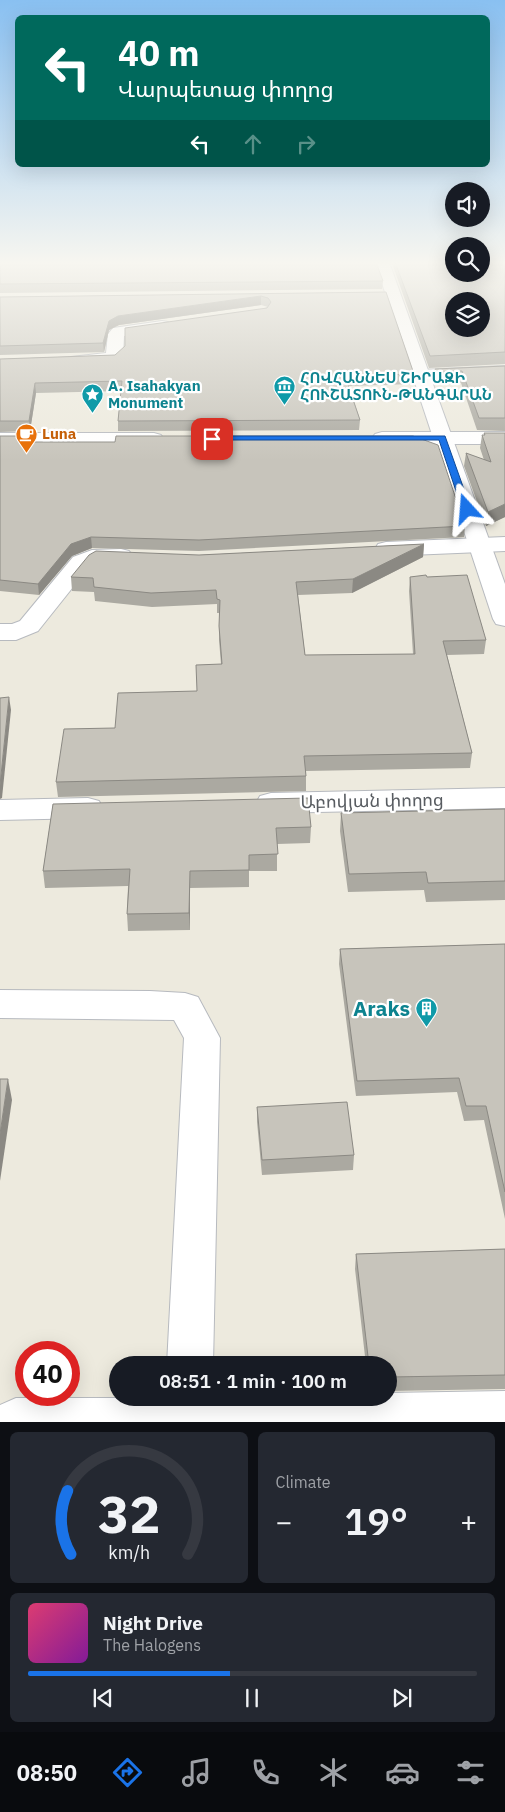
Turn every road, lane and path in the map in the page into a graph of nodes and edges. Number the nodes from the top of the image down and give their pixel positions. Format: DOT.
graph roads {
  1 [pos="143,328"];
  2 [pos="400,328"];
  3 [pos="59,361"];
  4 [pos="505,371"];
  5 [pos="421,375"];
  6 [pos="364,438"];
  7 [pos="442,438"];
  8 [pos="505,438"];
  9 [pos="0,439"];
  10 [pos="177,439"];
  11 [pos="479,544"];
  12 [pos="505,544"];
  13 [pos="363,551"];
  14 [pos="140,557"];
  15 [pos="505,619"];
  16 [pos="0,632"];
  17 [pos="505,798"];
  18 [pos="248,804"];
  19 [pos="119,807"];
  20 [pos="0,810"];
  21 [pos="0,1004"];
  22 [pos="190,1356"];
  23 [pos="189,1409"];
  24 [pos="496,1417"];
  25 [pos="16,1422"];
  1 -- 3 [label="street"];
  2 -- 5 [label="street"];
  4 -- 5 [label="street"];
  5 -- 7 [label="street"];
  6 -- 7 [label="street"];
  7 -- 8 [label="street"];
  7 -- 11 [label="street"];
  9 -- 10 [label="street"];
  11 -- 12 [label="street"];
  11 -- 13 [label="street"];
  11 -- 15 [label="street"];
  14 -- 16 [label="street"];
  17 -- 18 [label="street, Աբովյան փողոց"];
  19 -- 20 [label="street"];
  21 -- 22 [label="street"];
  23 -- 24 [label="street"];
  23 -- 25 [label="street"];
}
